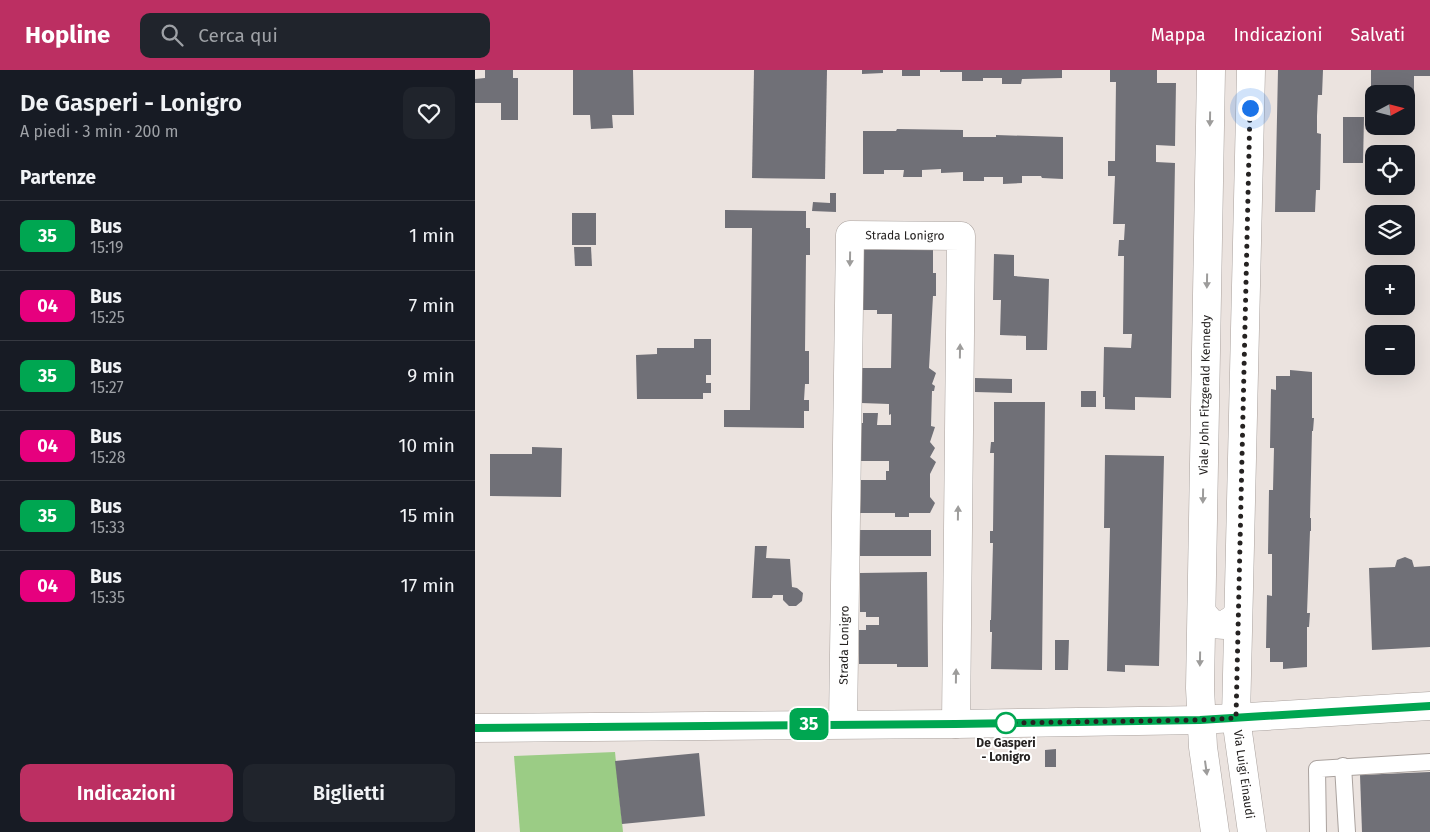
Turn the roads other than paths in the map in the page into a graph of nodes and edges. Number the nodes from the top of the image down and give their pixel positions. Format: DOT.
graph roads {
  1 [pos="1211,70"];
  2 [pos="1251,70"];
  3 [pos="1202,612"];
  4 [pos="1237,616"];
  5 [pos="1430,706"];
  6 [pos="1236,718"];
  7 [pos="1200,720"];
  8 [pos="843,724"];
  9 [pos="956,724"];
  10 [pos="475,728"];
  11 [pos="1430,762"];
  12 [pos="1343,766"];
  13 [pos="1215,832"];
  14 [pos="1252,832"];
  15 [pos="1318,832"];
  16 [pos="1347,832"];
  1 -- 3 [label="street, Viale John Fitzgerald Kennedy, one-way"];
  2 -- 4 [label="street"];
  3 -- 4 [label="street"];
  3 -- 7 [label="street, Viale John Fitzgerald Kennedy, one-way"];
  4 -- 6 [label="street"];
  5 -- 6 [label="street"];
  6 -- 7 [label="street"];
  6 -- 14 [label="street, Via Luigi Einaudi"];
  7 -- 9 [label="street"];
  7 -- 13 [label="street, one-way"];
  8 -- 9 [label="street"];
  9 -- 8 [label="street, Strada Lonigro, one-way"];
  8 -- 10 [label="street"];
  11 -- 12 [label="lane"];
  12 -- 15 [label="lane"];
  12 -- 16 [label="lane"];
}
